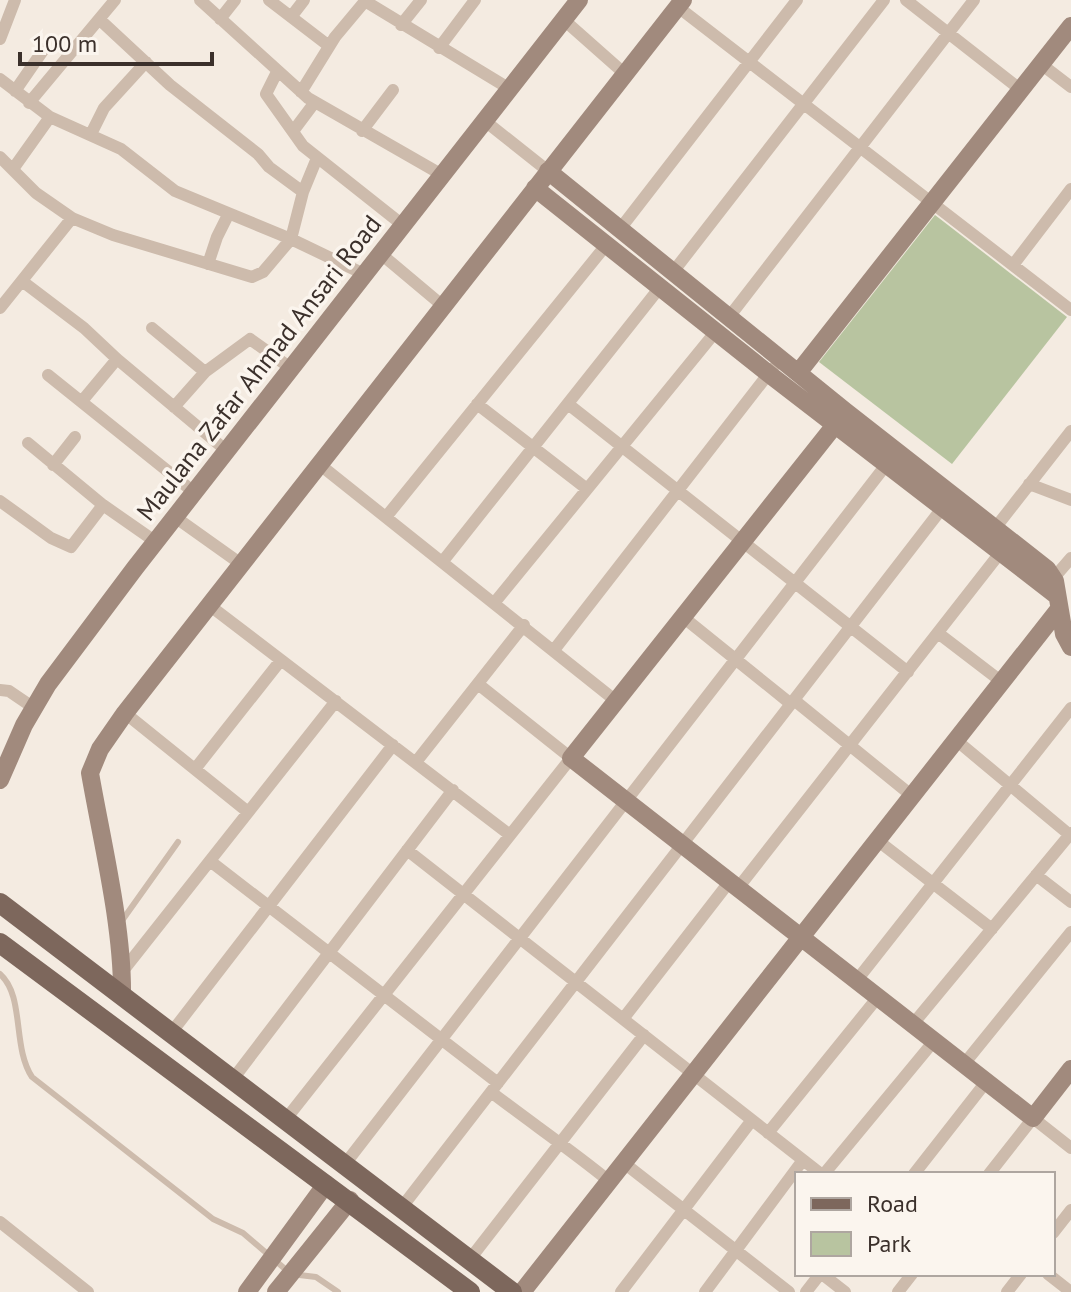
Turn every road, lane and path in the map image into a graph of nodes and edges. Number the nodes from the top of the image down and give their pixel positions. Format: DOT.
graph roads {
  1 [pos="15,0"];
  2 [pos="115,0"];
  3 [pos="200,0"];
  4 [pos="235,0"];
  5 [pos="269,0"];
  6 [pos="304,0"];
  7 [pos="365,0"];
  8 [pos="421,0"];
  9 [pos="475,0"];
  10 [pos="579,0"];
  11 [pos="797,0"];
  12 [pos="884,0"];
  13 [pos="906,0"];
  14 [pos="974,0"];
  15 [pos="680,3"];
  16 [pos="291,17"];
  17 [pos="99,19"];
  18 [pos="220,19"];
  19 [pos="564,20"];
  20 [pos="401,25"];
  21 [pos="1071,26"];
  22 [pos="948,33"];
  23 [pos="0,39"];
  24 [pos="329,46"];
  25 [pos="439,48"];
  26 [pos="44,49"];
  27 [pos="146,62"];
  28 [pos="749,62"];
  29 [pos="1041,64"];
  30 [pos="277,72"];
  31 [pos="625,74"];
  32 [pos="1,81"];
  33 [pos="1071,87"];
  34 [pos="510,89"];
  35 [pos="393,90"];
  36 [pos="1021,90"];
  37 [pos="15,91"];
  38 [pos="301,92"];
  39 [pos="315,102"];
  40 [pos="29,103"];
  41 [pos="803,104"];
  42 [pos="50,117"];
  43 [pos="485,121"];
  44 [pos="294,130"];
  45 [pos="362,131"];
  46 [pos="91,134"];
  47 [pos="860,147"];
  48 [pos="0,157"];
  49 [pos="317,158"];
  50 [pos="13,169"];
  51 [pos="548,171"];
  52 [pos="444,176"];
  53 [pos="535,188"];
  54 [pos="1071,189"];
  55 [pos="303,192"];
  56 [pos="933,203"];
  57 [pos="228,215"];
  58 [pos="72,218"];
  59 [pos="404,226"];
  60 [pos="620,229"];
  61 [pos="291,239"];
  62 [pos="607,244"];
  63 [pos="381,254"];
  64 [pos="208,264"];
  65 [pos="1013,265"];
  66 [pos="366,275"];
  67 [pos="667,279"];
  68 [pos="22,281"];
  69 [pos="443,306"];
  70 [pos="1070,307"];
  71 [pos="0,308"];
  72 [pos="723,323"];
  73 [pos="152,328"];
  74 [pos="117,359"];
  75 [pos="774,366"];
  76 [pos="292,369"];
  77 [pos="205,372"];
  78 [pos="798,373"];
  79 [pos="48,375"];
  80 [pos="82,401"];
  81 [pos="477,404"];
  82 [pos="568,404"];
  83 [pos="174,407"];
  84 [pos="835,425"];
  85 [pos="1071,431"];
  86 [pos="75,437"];
  87 [pos="28,443"];
  88 [pos="534,446"];
  89 [pos="622,446"];
  90 [pos="228,452"];
  91 [pos="319,464"];
  92 [pos="53,465"];
  93 [pos="886,465"];
  94 [pos="1029,484"];
  95 [pos="587,489"];
  96 [pos="678,490"];
  97 [pos="195,493"];
  98 [pos="1071,500"];
  99 [pos="0,501"];
  100 [pos="103,505"];
  101 [pos="943,507"];
  102 [pos="175,517"];
  103 [pos="386,517"];
  104 [pos="996,527"];
  105 [pos="743,541"];
  106 [pos="156,542"];
  107 [pos="1000,553"];
  108 [pos="1071,558"];
  109 [pos="443,561"];
  110 [pos="241,564"];
  111 [pos="795,582"];
  112 [pos="1056,594"];
  113 [pos="495,602"];
  114 [pos="209,605"];
  115 [pos="683,617"];
  116 [pos="524,625"];
  117 [pos="851,627"];
  118 [pos="938,633"];
  119 [pos="1069,637"];
  120 [pos="554,650"];
  121 [pos="281,660"];
  122 [pos="734,660"];
  123 [pos="908,672"];
  124 [pos="1002,682"];
  125 [pos="478,684"];
  126 [pos="0,690"];
  127 [pos="336,701"];
  128 [pos="616,701"];
  129 [pos="792,702"];
  130 [pos="34,708"];
  131 [pos="1071,708"];
  132 [pos="125,713"];
  133 [pos="956,740"];
  134 [pos="393,745"];
  135 [pos="850,745"];
  136 [pos="571,758"];
  137 [pos="416,762"];
  138 [pos="195,769"];
  139 [pos="0,780"];
  140 [pos="1011,786"];
  141 [pos="453,790"];
  142 [pos="911,795"];
  143 [pos="626,800"];
  144 [pos="248,812"];
  145 [pos="510,835"];
  146 [pos="1071,835"];
  147 [pos="877,840"];
  148 [pos="178,842"];
  149 [pos="682,844"];
  150 [pos="407,850"];
  151 [pos="210,861"];
  152 [pos="1036,875"];
  153 [pos="933,884"];
  154 [pos="734,885"];
  155 [pos="463,894"];
  156 [pos="1071,902"];
  157 [pos="0,904"];
  158 [pos="267,905"];
  159 [pos="116,929"];
  160 [pos="992,929"];
  161 [pos="1071,932"];
  162 [pos="801,937"];
  163 [pos="519,938"];
  164 [pos="0,943"];
  165 [pos="329,953"];
  166 [pos="122,972"];
  167 [pos="0,974"];
  168 [pos="857,980"];
  169 [pos="576,982"];
  170 [pos="383,994"];
  171 [pos="122,996"];
  172 [pos="878,997"];
  173 [pos="623,1019"];
  174 [pos="913,1024"];
  175 [pos="171,1033"];
  176 [pos="644,1035"];
  177 [pos="441,1039"];
  178 [pos="934,1041"];
  179 [pos="964,1064"];
  180 [pos="1071,1069"];
  181 [pos="693,1074"];
  182 [pos="233,1079"];
  183 [pos="986,1082"];
  184 [pos="494,1087"];
  185 [pos="1033,1118"];
  186 [pos="286,1119"];
  187 [pos="752,1120"];
  188 [pos="768,1133"];
  189 [pos="562,1144"];
  190 [pos="1071,1148"];
  191 [pos="803,1160"];
  192 [pos="624,1163"];
  193 [pos="345,1164"];
  194 [pos="819,1172"];
  195 [pos="824,1172"];
  196 [pos="917,1172"];
  197 [pos="991,1172"];
  198 [pos="609,1181"];
  199 [pos="326,1184"];
  200 [pos="350,1200"];
  201 [pos="402,1207"];
  202 [pos="684,1210"];
  203 [pos="1071,1210"];
  204 [pos="0,1222"];
  205 [pos="1055,1230"];
  206 [pos="736,1251"];
  207 [pos="272,1258"];
  208 [pos="470,1259"];
  209 [pos="291,1274"];
  210 [pos="819,1276"];
  211 [pos="824,1276"];
  212 [pos="910,1276"];
  213 [pos="1019,1276"];
  214 [pos="1051,1276"];
  215 [pos="88,1292"];
  216 [pos="247,1292"];
  217 [pos="276,1292"];
  218 [pos="338,1292"];
  219 [pos="470,1292"];
  220 [pos="512,1292"];
  221 [pos="522,1292"];
  222 [pos="621,1292"];
  223 [pos="705,1292"];
  224 [pos="789,1292"];
  225 [pos="806,1292"];
  226 [pos="845,1292"];
  227 [pos="898,1292"];
  228 [pos="1007,1292"];
  229 [pos="1071,1292"];
  1 -- 23 [label="street"];
  2 -- 17 [label="street"];
  3 -- 18 [label="street"];
  4 -- 18 [label="street"];
  5 -- 16 [label="street"];
  6 -- 16 [label="street"];
  7 -- 20 [label="street"];
  7 -- 24 [label="street"];
  8 -- 20 [label="street"];
  9 -- 25 [label="street"];
  10 -- 19 [label="street, Maulana Zafar Ahmad Ansari Road"];
  11 -- 28 [label="street"];
  12 -- 41 [label="street"];
  13 -- 22 [label="street"];
  14 -- 22 [label="street"];
  15 -- 28 [label="street"];
  15 -- 31 [label="street"];
  16 -- 24 [label="street"];
  17 -- 27 [label="street"];
  17 -- 40 [label="street"];
  18 -- 30 [label="street"];
  19 -- 31 [label="street"];
  19 -- 34 [label="street, Maulana Zafar Ahmad Ansari Road"];
  20 -- 25 [label="street"];
  21 -- 29 [label="street"];
  22 -- 36 [label="street"];
  22 -- 47 [label="street"];
  24 -- 38 [label="street"];
  25 -- 34 [label="street"];
  26 -- 37 [label="street"];
  27 -- 46 [label="street"];
  27 -- 55 [label="street"];
  28 -- 41 [label="street"];
  28 -- 60 [label="street"];
  29 -- 33 [label="street"];
  29 -- 36 [label="street"];
  30 -- 38 [label="street"];
  30 -- 44 [label="street"];
  31 -- 51 [label="street"];
  32 -- 37 [label="street"];
  34 -- 43 [label="street, Maulana Zafar Ahmad Ansari Road"];
  35 -- 45 [label="street"];
  36 -- 56 [label="street"];
  37 -- 40 [label="street"];
  38 -- 39 [label="street"];
  39 -- 44 [label="street"];
  39 -- 45 [label="street"];
  40 -- 42 [label="street"];
  41 -- 47 [label="street"];
  41 -- 67 [label="street"];
  42 -- 46 [label="street"];
  42 -- 50 [label="street"];
  43 -- 51 [label="street"];
  43 -- 52 [label="street, Maulana Zafar Ahmad Ansari Road"];
  44 -- 49 [label="street"];
  45 -- 52 [label="street"];
  46 -- 57 [label="street"];
  47 -- 56 [label="street"];
  47 -- 72 [label="street"];
  48 -- 50 [label="street"];
  49 -- 55 [label="street"];
  49 -- 59 [label="street"];
  50 -- 58 [label="street"];
  51 -- 53 [label="street"];
  51 -- 60 [label="street"];
  52 -- 59 [label="street, Maulana Zafar Ahmad Ansari Road"];
  53 -- 62 [label="street"];
  53 -- 69 [label="street"];
  54 -- 65 [label="street"];
  55 -- 61 [label="street"];
  56 -- 65 [label="street"];
  56 -- 78 [label="street"];
  57 -- 61 [label="street"];
  57 -- 64 [label="street"];
  58 -- 64 [label="street"];
  58 -- 68 [label="street"];
  59 -- 63 [label="street, Maulana Zafar Ahmad Ansari Road"];
  60 -- 67 [label="street"];
  61 -- 64 [label="street"];
  61 -- 66 [label="street"];
  62 -- 67 [label="street"];
  62 -- 81 [label="street"];
  63 -- 66 [label="street, Maulana Zafar Ahmad Ansari Road"];
  63 -- 69 [label="street"];
  65 -- 70 [label="street"];
  66 -- 76 [label="street, Maulana Zafar Ahmad Ansari Road"];
  67 -- 72 [label="street"];
  67 -- 82 [label="street"];
  68 -- 71 [label="street"];
  68 -- 74 [label="street"];
  69 -- 91 [label="street"];
  72 -- 75 [label="street"];
  72 -- 89 [label="street"];
  73 -- 77 [label="street"];
  74 -- 80 [label="street"];
  74 -- 83 [label="street"];
  75 -- 78 [label="street"];
  75 -- 84 [label="street"];
  75 -- 96 [label="street"];
  76 -- 77 [label="street"];
  76 -- 90 [label="street, Maulana Zafar Ahmad Ansari Road"];
  77 -- 83 [label="street"];
  78 -- 104 [label="street"];
  79 -- 80 [label="street"];
  80 -- 97 [label="street"];
  81 -- 88 [label="street"];
  81 -- 103 [label="street"];
  82 -- 88 [label="street"];
  82 -- 89 [label="street"];
  83 -- 90 [label="street"];
  84 -- 93 [label="street"];
  84 -- 105 [label="street"];
  85 -- 94 [label="street"];
  86 -- 92 [label="street"];
  87 -- 92 [label="street"];
  88 -- 95 [label="street"];
  88 -- 109 [label="street"];
  89 -- 95 [label="street"];
  89 -- 96 [label="street"];
  90 -- 97 [label="street, Maulana Zafar Ahmad Ansari Road"];
  91 -- 103 [label="street"];
  91 -- 110 [label="street"];
  92 -- 100 [label="street"];
  93 -- 101 [label="street"];
  93 -- 111 [label="street"];
  94 -- 98 [label="street"];
  94 -- 104 [label="street"];
  95 -- 113 [label="street"];
  96 -- 105 [label="street"];
  96 -- 120 [label="street"];
  97 -- 102 [label="street, Maulana Zafar Ahmad Ansari Road"];
  99 -- 100 [label="street"];
  100 -- 106 [label="street"];
  101 -- 107 [label="street"];
  101 -- 117 [label="street"];
  102 -- 106 [label="street, Maulana Zafar Ahmad Ansari Road"];
  102 -- 110 [label="street"];
  103 -- 109 [label="street"];
  104 -- 112 [label="street"];
  105 -- 111 [label="street"];
  105 -- 115 [label="street"];
  106 -- 130 [label="street, Maulana Zafar Ahmad Ansari Road"];
  107 -- 112 [label="street"];
  107 -- 118 [label="street"];
  108 -- 112 [label="street"];
  109 -- 113 [label="street"];
  110 -- 114 [label="street"];
  111 -- 117 [label="street"];
  111 -- 122 [label="street"];
  112 -- 119 [label="street"];
  112 -- 124 [label="street"];
  113 -- 116 [label="street"];
  114 -- 121 [label="street"];
  114 -- 132 [label="street"];
  115 -- 122 [label="street"];
  115 -- 128 [label="street"];
  116 -- 120 [label="street"];
  116 -- 125 [label="street"];
  117 -- 123 [label="street"];
  117 -- 129 [label="street"];
  118 -- 123 [label="street"];
  118 -- 124 [label="street"];
  120 -- 128 [label="street"];
  121 -- 127 [label="street"];
  121 -- 138 [label="street"];
  122 -- 129 [label="street"];
  122 -- 143 [label="street"];
  123 -- 135 [label="street"];
  124 -- 133 [label="street"];
  125 -- 136 [label="street"];
  125 -- 137 [label="street"];
  126 -- 130 [label="street"];
  127 -- 134 [label="street"];
  127 -- 144 [label="street"];
  128 -- 136 [label="street"];
  129 -- 135 [label="street"];
  129 -- 149 [label="street"];
  130 -- 139 [label="street, Maulana Zafar Ahmad Ansari Road"];
  131 -- 140 [label="street"];
  132 -- 138 [label="street"];
  132 -- 159 [label="street"];
  133 -- 140 [label="street"];
  133 -- 142 [label="street"];
  134 -- 137 [label="street"];
  134 -- 158 [label="street"];
  135 -- 142 [label="street"];
  135 -- 154 [label="street"];
  136 -- 143 [label="street"];
  136 -- 145 [label="street"];
  137 -- 141 [label="street"];
  138 -- 144 [label="street"];
  140 -- 146 [label="street"];
  140 -- 153 [label="street"];
  141 -- 145 [label="street"];
  141 -- 150 [label="street"];
  142 -- 147 [label="street"];
  143 -- 149 [label="street"];
  143 -- 163 [label="street"];
  144 -- 151 [label="street"];
  145 -- 155 [label="street"];
  146 -- 152 [label="street"];
  147 -- 153 [label="street"];
  147 -- 162 [label="street"];
  148 -- 159 [label="lane"];
  149 -- 154 [label="street"];
  149 -- 169 [label="street"];
  150 -- 155 [label="street"];
  150 -- 165 [label="street"];
  151 -- 158 [label="street"];
  151 -- 166 [label="street"];
  152 -- 156 [label="street"];
  152 -- 160 [label="street"];
  153 -- 160 [label="street"];
  153 -- 168 [label="street"];
  154 -- 162 [label="street"];
  154 -- 173 [label="street"];
  155 -- 163 [label="street"];
  155 -- 170 [label="street"];
  157 -- 171 [label="main road"];
  158 -- 165 [label="street"];
  158 -- 175 [label="street"];
  159 -- 166 [label="street"];
  160 -- 174 [label="street"];
  161 -- 179 [label="street"];
  162 -- 168 [label="street"];
  162 -- 181 [label="street"];
  163 -- 169 [label="street"];
  163 -- 177 [label="street"];
  164 -- 199 [label="main road"];
  165 -- 170 [label="street"];
  165 -- 182 [label="street"];
  166 -- 171 [label="street"];
  167 -- 207 [label="lane"];
  168 -- 172 [label="street"];
  169 -- 173 [label="street"];
  169 -- 184 [label="street"];
  170 -- 177 [label="street"];
  170 -- 186 [label="street"];
  171 -- 175 [label="main road"];
  172 -- 174 [label="street"];
  172 -- 188 [label="street"];
  173 -- 176 [label="street"];
  174 -- 178 [label="street"];
  175 -- 182 [label="main road"];
  176 -- 181 [label="street"];
  176 -- 189 [label="street"];
  177 -- 184 [label="street"];
  177 -- 193 [label="street"];
  178 -- 179 [label="street"];
  178 -- 195 [label="street"];
  179 -- 183 [label="street"];
  180 -- 185 [label="street"];
  181 -- 187 [label="street"];
  181 -- 192 [label="street"];
  182 -- 186 [label="main road"];
  183 -- 185 [label="street"];
  183 -- 196 [label="street"];
  184 -- 189 [label="street"];
  184 -- 201 [label="street"];
  185 -- 190 [label="street"];
  185 -- 197 [label="street"];
  186 -- 193 [label="main road"];
  187 -- 188 [label="street"];
  187 -- 202 [label="street"];
  188 -- 191 [label="street"];
  189 -- 198 [label="street"];
  189 -- 208 [label="street"];
  191 -- 194 [label="street"];
  191 -- 206 [label="street"];
  192 -- 198 [label="street"];
  192 -- 202 [label="street"];
  193 -- 201 [label="main road"];
  198 -- 221 [label="street"];
  199 -- 200 [label="main road"];
  199 -- 207 [label="street"];
  200 -- 209 [label="street"];
  200 -- 219 [label="main road"];
  201 -- 208 [label="main road"];
  202 -- 206 [label="street"];
  202 -- 222 [label="street"];
  203 -- 205 [label="street"];
  204 -- 215 [label="street"];
  206 -- 223 [label="street"];
  206 -- 224 [label="street"];
  207 -- 209 [label="lane"];
  207 -- 216 [label="street"];
  208 -- 220 [label="main road"];
  209 -- 217 [label="street"];
  209 -- 218 [label="lane"];
  210 -- 225 [label="street"];
  211 -- 226 [label="street"];
  212 -- 227 [label="street"];
  213 -- 228 [label="street"];
  214 -- 229 [label="street"];
}
